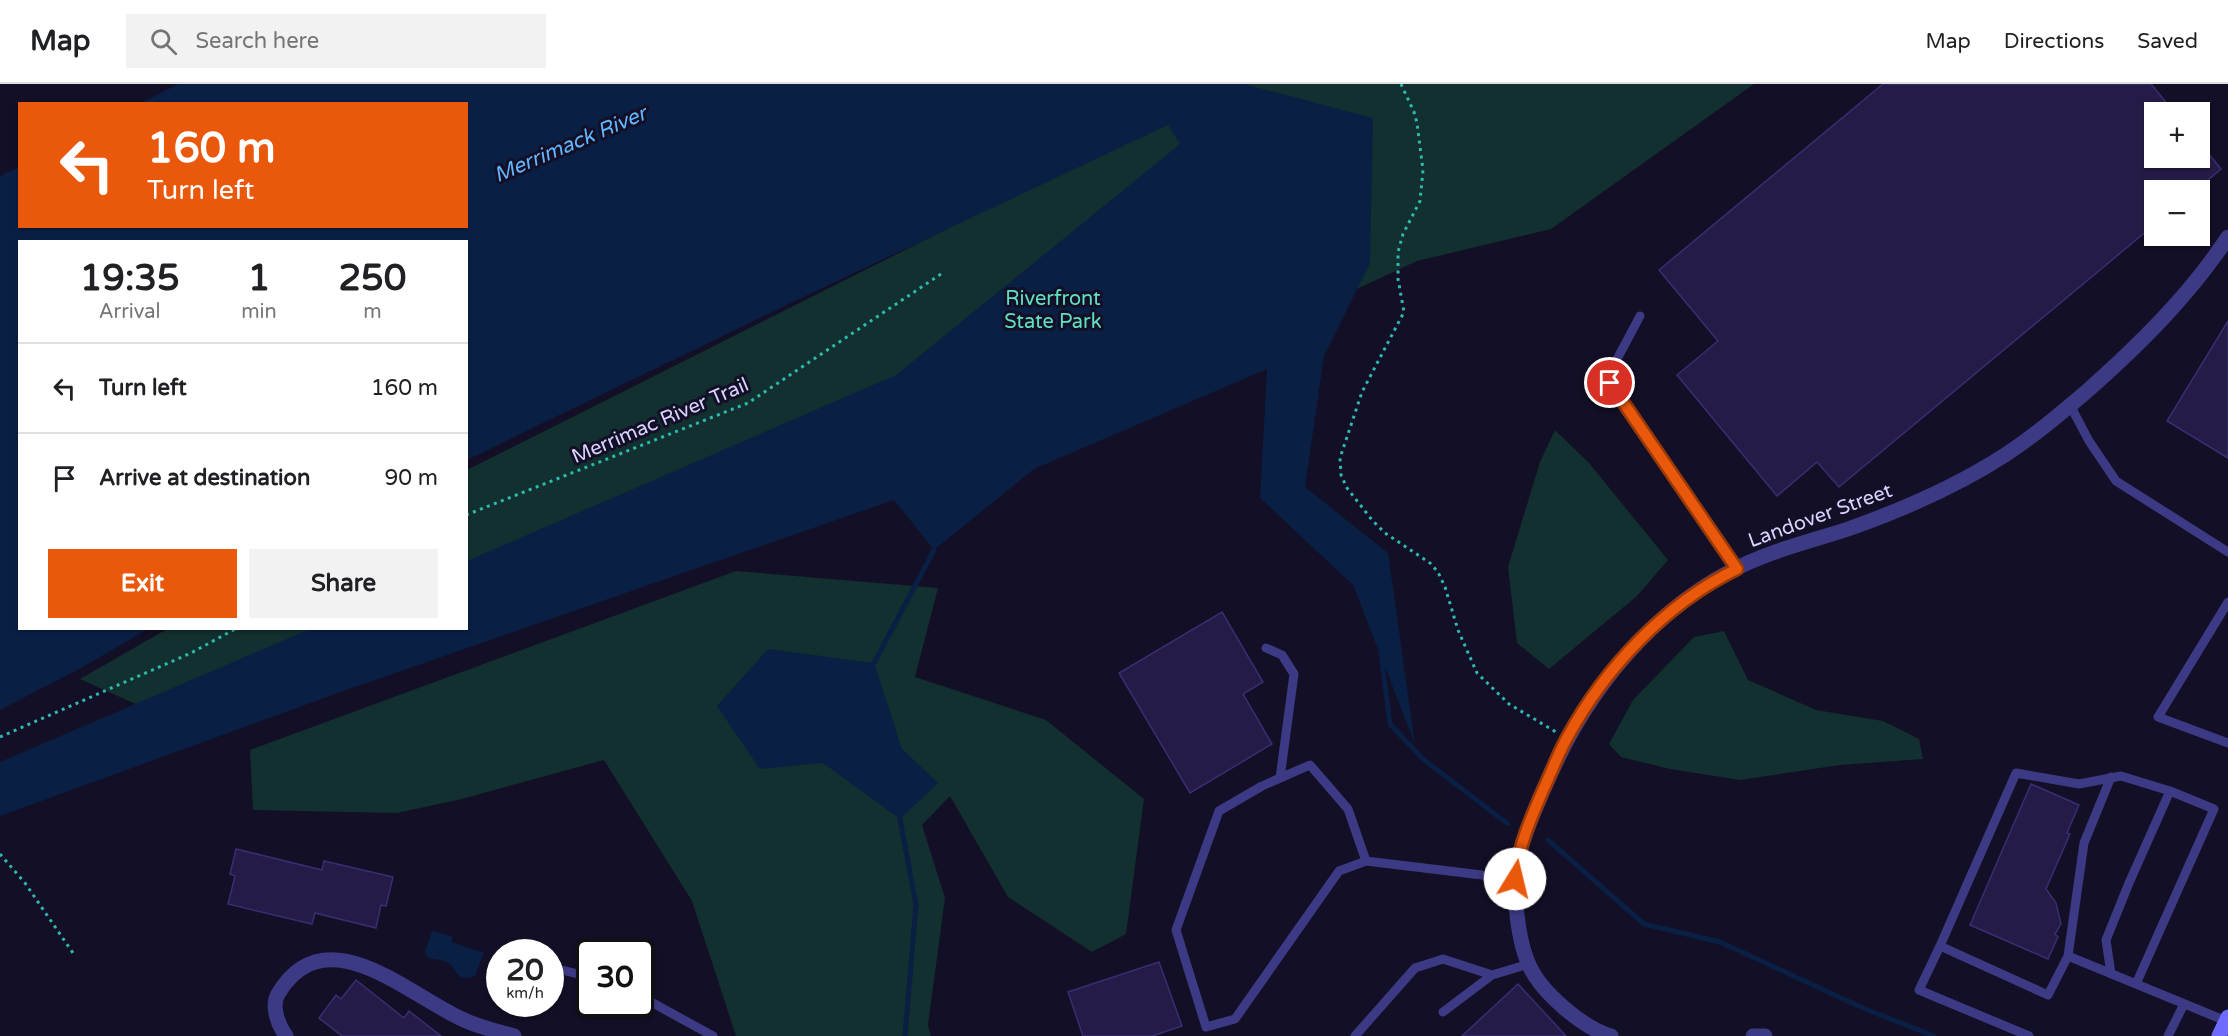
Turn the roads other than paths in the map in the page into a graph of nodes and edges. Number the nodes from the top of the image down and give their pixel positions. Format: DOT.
graph roads {
  1 [pos="2228,237"];
  2 [pos="1641,316"];
  3 [pos="2070,405"];
  4 [pos="2228,552"];
  5 [pos="1737,569"];
  6 [pos="2228,602"];
  7 [pos="1266,648"];
  8 [pos="2228,743"];
  9 [pos="2111,777"];
  10 [pos="1280,778"];
  11 [pos="2170,791"];
  12 [pos="1366,861"];
  13 [pos="1515,879"];
  14 [pos="1940,946"];
  15 [pos="2068,956"];
  16 [pos="1529,964"];
  17 [pos="2111,974"];
  18 [pos="1492,975"];
  19 [pos="2136,984"];
  20 [pos="654,1004"];
  21 [pos="2184,1004"];
  22 [pos="1443,1012"];
  23 [pos="2225,1028"];
  24 [pos="286,1036"];
  25 [pos="514,1036"];
  26 [pos="713,1036"];
  27 [pos="1355,1036"];
  28 [pos="1611,1036"];
  29 [pos="1753,1036"];
  30 [pos="1765,1036"];
  31 [pos="2029,1036"];
  32 [pos="2168,1036"];
  1 -- 3 [label="street, Landover Street"];
  2 -- 5 [label="lane"];
  3 -- 4 [label="lane"];
  3 -- 5 [label="street, Landover Street"];
  5 -- 13 [label="street, Landover Street"];
  6 -- 8 [label="lane"];
  7 -- 10 [label="lane"];
  9 -- 11 [label="lane"];
  9 -- 14 [label="lane"];
  9 -- 15 [label="lane"];
  10 -- 12 [label="lane"];
  10 -- 12 [label="lane"];
  11 -- 17 [label="lane"];
  11 -- 19 [label="lane"];
  12 -- 13 [label="lane"];
  13 -- 16 [label="street, Landover Street"];
  14 -- 15 [label="lane"];
  14 -- 31 [label="lane"];
  15 -- 17 [label="lane"];
  16 -- 18 [label="lane"];
  16 -- 28 [label="street, Landover Street"];
  17 -- 19 [label="lane"];
  18 -- 22 [label="lane"];
  18 -- 27 [label="lane"];
  19 -- 21 [label="lane"];
  20 -- 26 [label="lane"];
  21 -- 23 [label="lane"];
  21 -- 32 [label="lane"];
  24 -- 25 [label="street"];
  29 -- 30 [label="street"];
}
